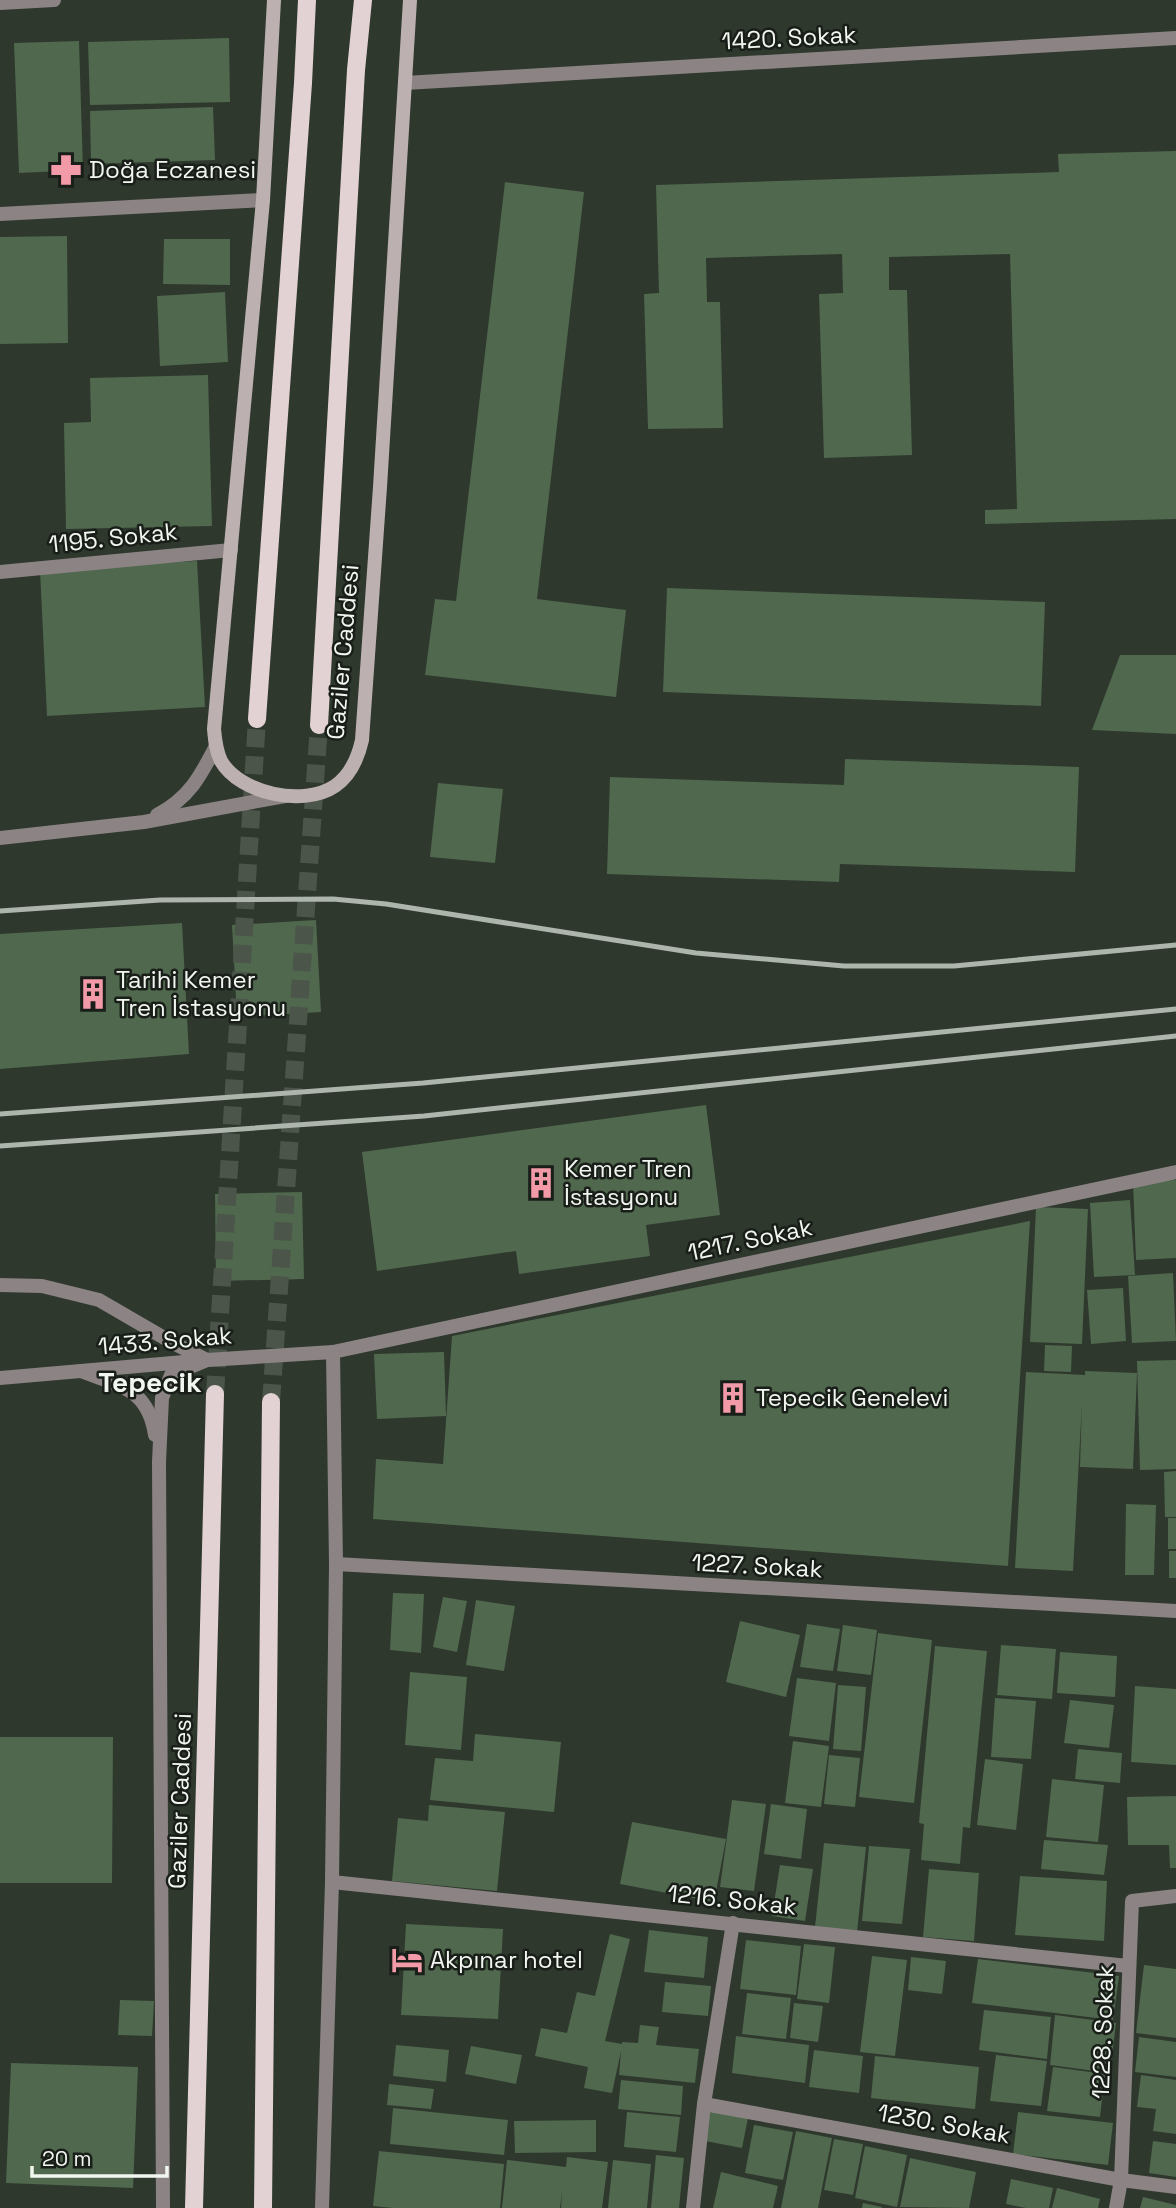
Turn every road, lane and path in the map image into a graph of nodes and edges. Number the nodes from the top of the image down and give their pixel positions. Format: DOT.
graph roads {
  1 [pos="54,0"];
  2 [pos="274,0"];
  3 [pos="307,0"];
  4 [pos="363,0"];
  5 [pos="410,0"];
  6 [pos="0,3"];
  7 [pos="1176,38"];
  8 [pos="405,83"];
  9 [pos="263,200"];
  10 [pos="0,214"];
  11 [pos="231,550"];
  12 [pos="0,572"];
  13 [pos="257,719"];
  14 [pos="319,724"];
  15 [pos="216,746"];
  16 [pos="286,796"];
  17 [pos="144,822"];
  18 [pos="0,838"];
  19 [pos="1176,1172"];
  20 [pos="0,1285"];
  21 [pos="333,1352"];
  22 [pos="207,1360"];
  23 [pos="80,1371"];
  24 [pos="0,1378"];
  25 [pos="215,1394"];
  26 [pos="271,1402"];
  27 [pos="159,1462"];
  28 [pos="336,1564"];
  29 [pos="1176,1611"];
  30 [pos="331,1882"];
  31 [pos="1176,1896"];
  32 [pos="733,1923"];
  33 [pos="1128,1966"];
  34 [pos="704,2104"];
  35 [pos="1121,2179"];
  36 [pos="1176,2187"];
  37 [pos="163,2208"];
  38 [pos="194,2208"];
  39 [pos="263,2208"];
  40 [pos="322,2208"];
  41 [pos="693,2208"];
  42 [pos="1116,2208"];
  1 -- 6 [label="street"];
  2 -- 9 [label="main road"];
  3 -- 13 [label="main road"];
  4 -- 14 [label="main road, Gaziler Caddesi"];
  5 -- 8 [label="main road, Gaziler Caddesi"];
  7 -- 8 [label="street, 1420. Sokak"];
  8 -- 16 [label="main road, Gaziler Caddesi"];
  9 -- 10 [label="street"];
  9 -- 11 [label="main road"];
  11 -- 12 [label="street, 1195. Sokak"];
  11 -- 15 [label="main road"];
  15 -- 16 [label="main road, Gaziler Caddesi"];
  15 -- 17 [label="street"];
  16 -- 17 [label="street"];
  17 -- 18 [label="street"];
  19 -- 21 [label="street, 1217. Sokak"];
  20 -- 22 [label="street"];
  21 -- 22 [label="street, 1433. Sokak"];
  21 -- 28 [label="street"];
  22 -- 23 [label="street, 1433. Sokak"];
  22 -- 27 [label="street"];
  23 -- 24 [label="street, 1433. Sokak"];
  23 -- 27 [label="street"];
  25 -- 38 [label="main road, Gaziler Caddesi"];
  26 -- 39 [label="main road"];
  27 -- 37 [label="street"];
  28 -- 29 [label="street, 1227. Sokak"];
  28 -- 30 [label="street"];
  30 -- 32 [label="street, 1216. Sokak"];
  30 -- 40 [label="street"];
  31 -- 33 [label="street, 1228. Sokak"];
  32 -- 33 [label="street, 1216. Sokak"];
  32 -- 34 [label="street"];
  33 -- 35 [label="street, 1228. Sokak"];
  34 -- 35 [label="street, 1230. Sokak"];
  34 -- 41 [label="street"];
  35 -- 36 [label="street, 1230. Sokak"];
  35 -- 42 [label="street, 1228. Sokak"];
}
